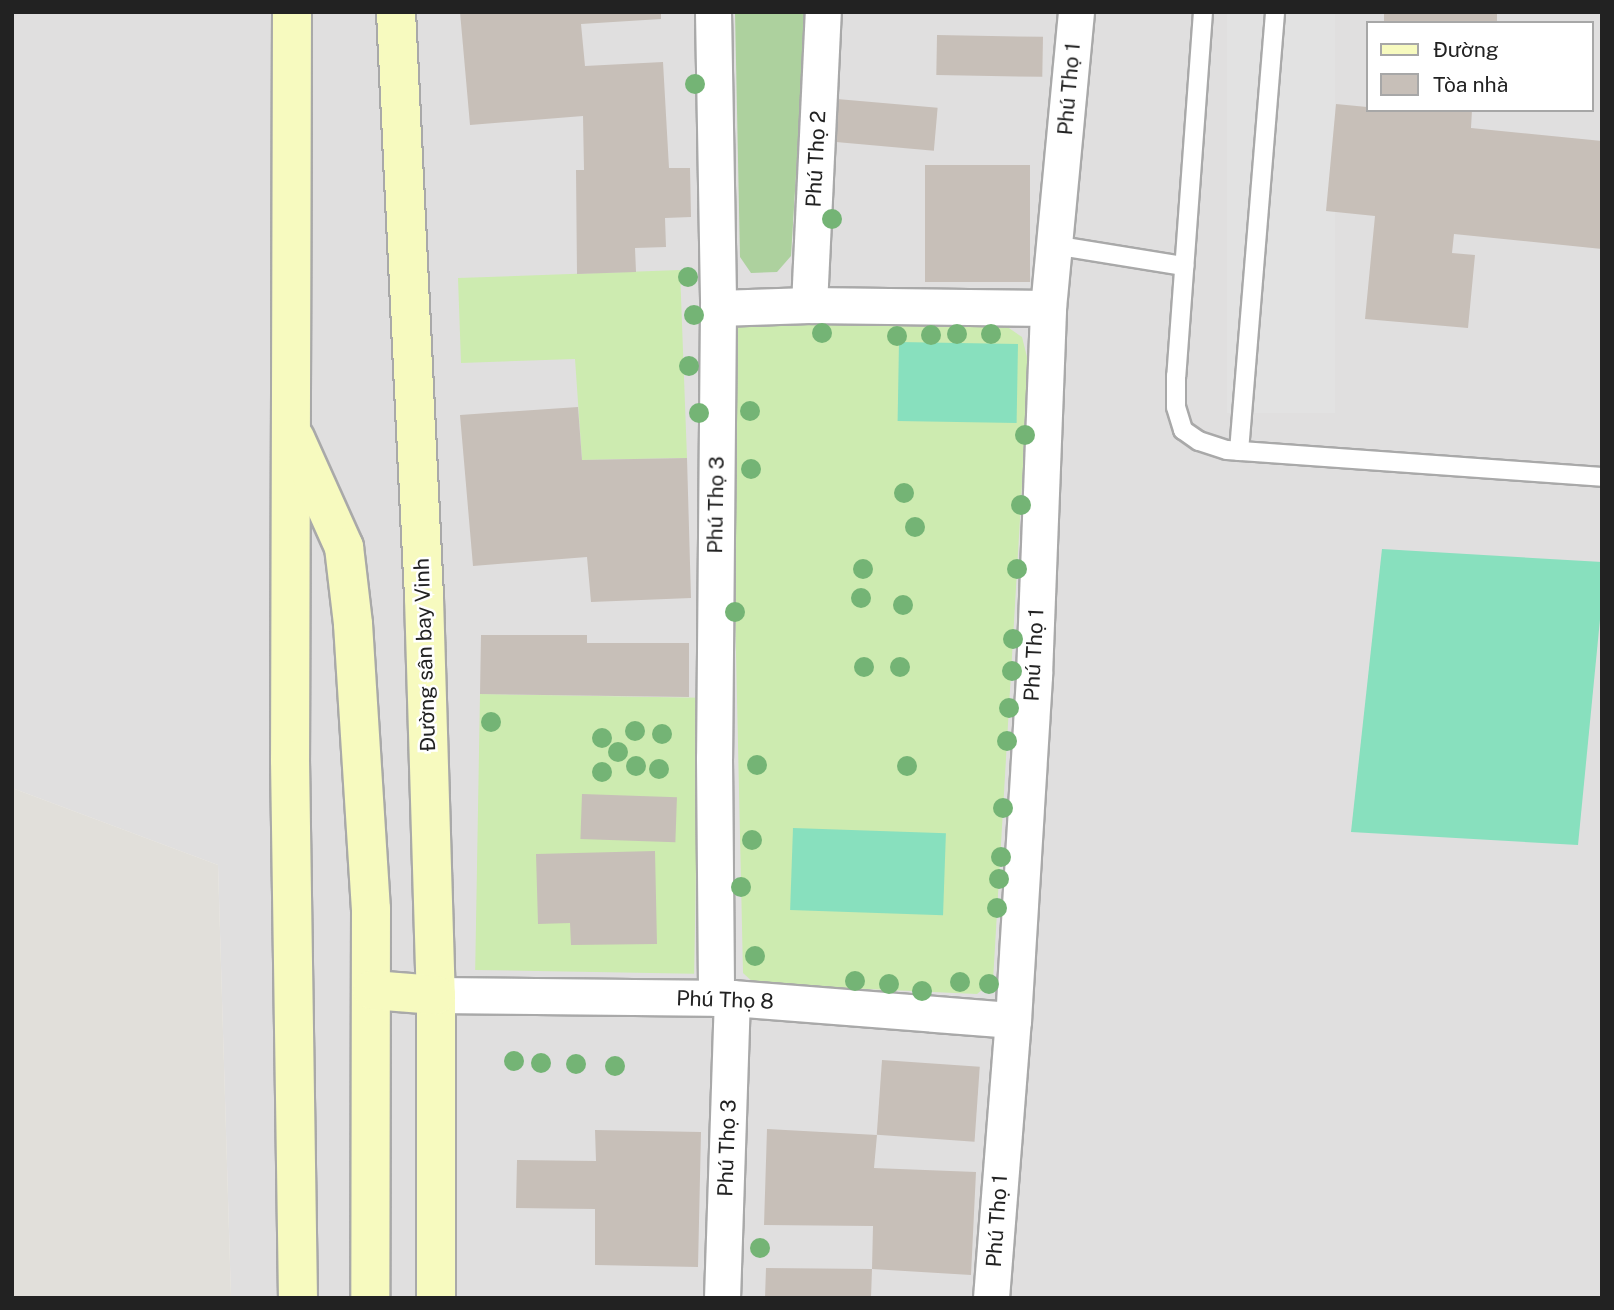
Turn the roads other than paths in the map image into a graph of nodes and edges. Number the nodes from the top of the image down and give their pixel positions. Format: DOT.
graph roads {
  1 [pos="292,12"];
  2 [pos="396,12"];
  3 [pos="713,12"];
  4 [pos="823,12"];
  5 [pos="1076,12"];
  6 [pos="1203,12"];
  7 [pos="1275,12"];
  8 [pos="1054,245"];
  9 [pos="1184,266"];
  10 [pos="809,305"];
  11 [pos="718,308"];
  12 [pos="1048,308"];
  13 [pos="291,430"];
  14 [pos="1239,451"];
  15 [pos="1602,477"];
  16 [pos="372,990"];
  17 [pos="436,995"];
  18 [pos="724,998"];
  19 [pos="1013,1020"];
  20 [pos="298,1298"];
  21 [pos="370,1298"];
  22 [pos="436,1298"];
  23 [pos="722,1298"];
  24 [pos="991,1298"];
  1 -- 13 [label="main road"];
  2 -- 17 [label="main road, Đường sân bay Vinh"];
  3 -- 11 [label="street, Phú Thọ 3"];
  4 -- 10 [label="street, Phú Thọ 2"];
  5 -- 8 [label="street, Phú Thọ 1"];
  6 -- 9 [label="lane"];
  7 -- 14 [label="lane"];
  8 -- 9 [label="lane"];
  8 -- 12 [label="street, Phú Thọ 1"];
  9 -- 14 [label="lane"];
  10 -- 11 [label="street"];
  10 -- 12 [label="street"];
  11 -- 18 [label="street, Phú Thọ 3"];
  12 -- 19 [label="street, Phú Thọ 1"];
  13 -- 16 [label="main road"];
  13 -- 20 [label="main road"];
  14 -- 15 [label="lane"];
  16 -- 17 [label="main road"];
  16 -- 21 [label="main road"];
  17 -- 18 [label="street, Phú Thọ 8"];
  17 -- 22 [label="main road, Đường sân bay Vinh"];
  18 -- 19 [label="street, Phú Thọ 8"];
  18 -- 23 [label="street, Phú Thọ 3"];
  19 -- 24 [label="street, Phú Thọ 1"];
}
